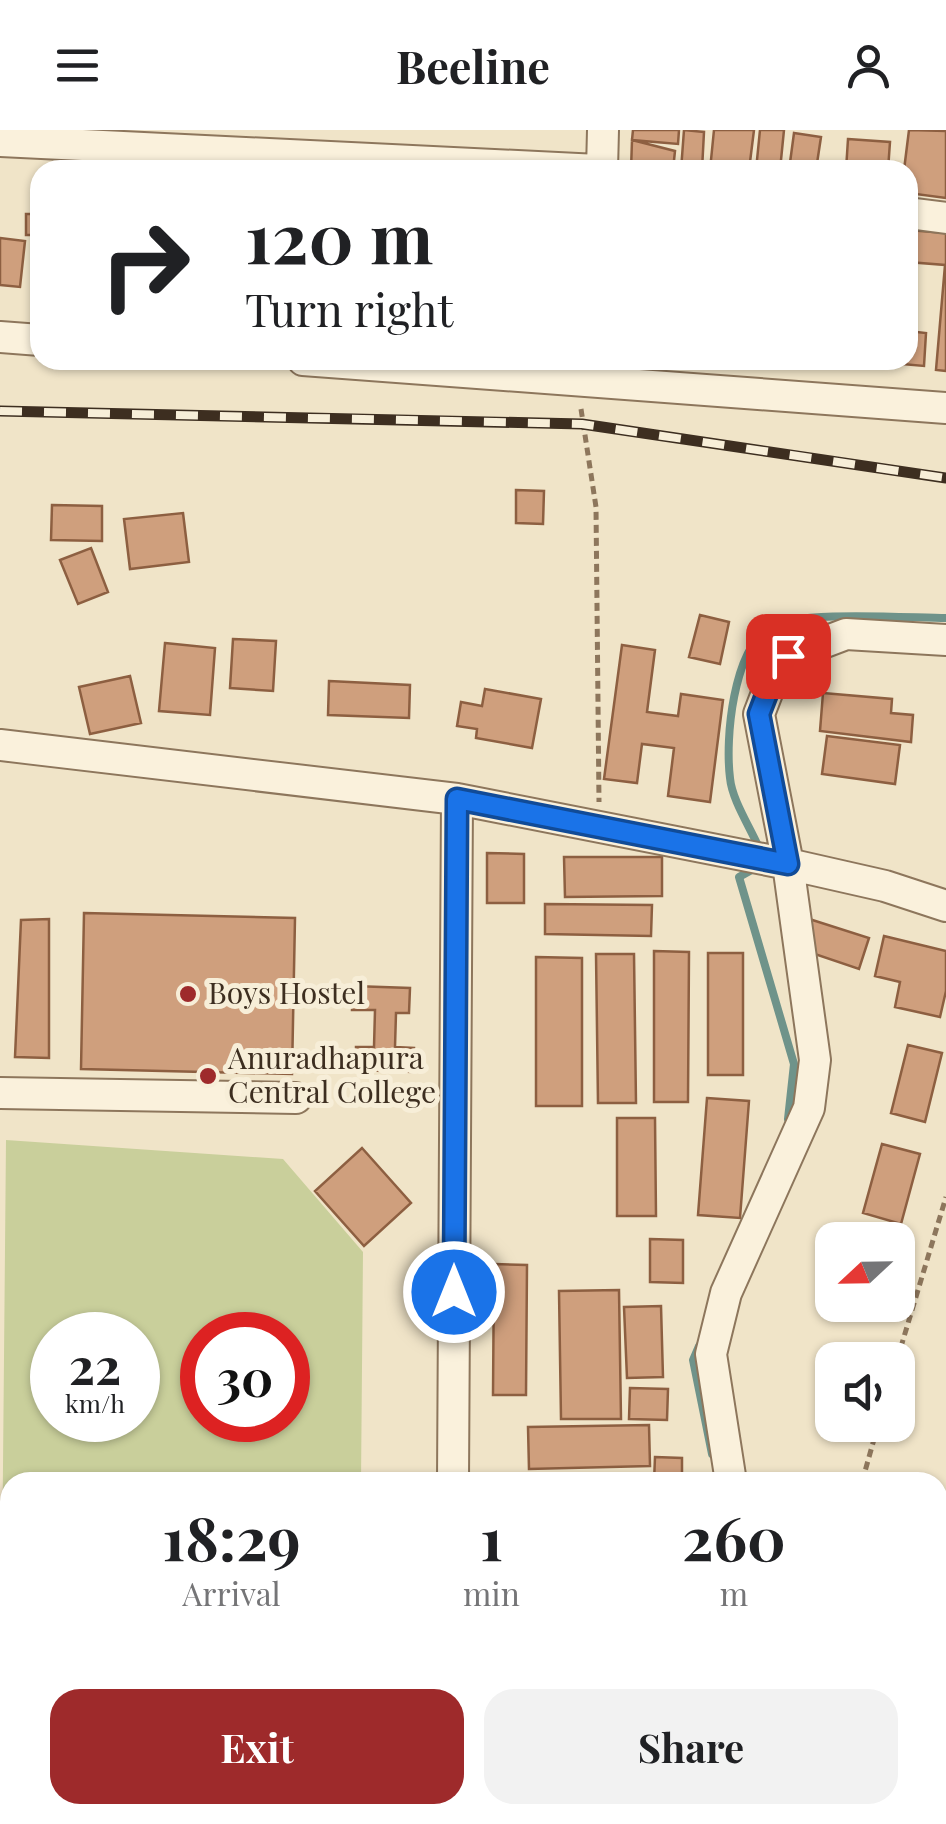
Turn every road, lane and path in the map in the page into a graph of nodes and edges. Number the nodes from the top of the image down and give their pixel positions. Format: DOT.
graph roads {
  1 [pos="603,130"];
  2 [pos="0,140"];
  3 [pos="400,160"];
  4 [pos="601,160"];
  5 [pos="918,214"];
  6 [pos="946,218"];
  7 [pos="0,337"];
  8 [pos="30,339"];
  9 [pos="560,370"];
  10 [pos="586,371"];
  11 [pos="946,408"];
  12 [pos="946,640"];
  13 [pos="0,745"];
  14 [pos="457,799"];
  15 [pos="600,829"];
  16 [pos="788,864"];
  17 [pos="946,906"];
  18 [pos="0,1093"];
  19 [pos="296,1098"];
  20 [pos="946,1197"];
  21 [pos="903,1342"];
  22 [pos="873,1442"];
  23 [pos="453,1472"];
  24 [pos="729,1472"];
  25 [pos="865,1472"];
  1 -- 4 [label="street"];
  2 -- 3 [label="street"];
  5 -- 6 [label="street"];
  7 -- 8 [label="street"];
  9 -- 10 [label="street"];
  10 -- 11 [label="street"];
  10 -- 15 [label="path"];
  12 -- 16 [label="street"];
  13 -- 14 [label="street"];
  14 -- 15 [label="street"];
  14 -- 23 [label="street"];
  15 -- 16 [label="street"];
  16 -- 17 [label="street"];
  16 -- 24 [label="street"];
  18 -- 19 [label="street"];
  20 -- 21 [label="path"];
  22 -- 25 [label="path"];
}
